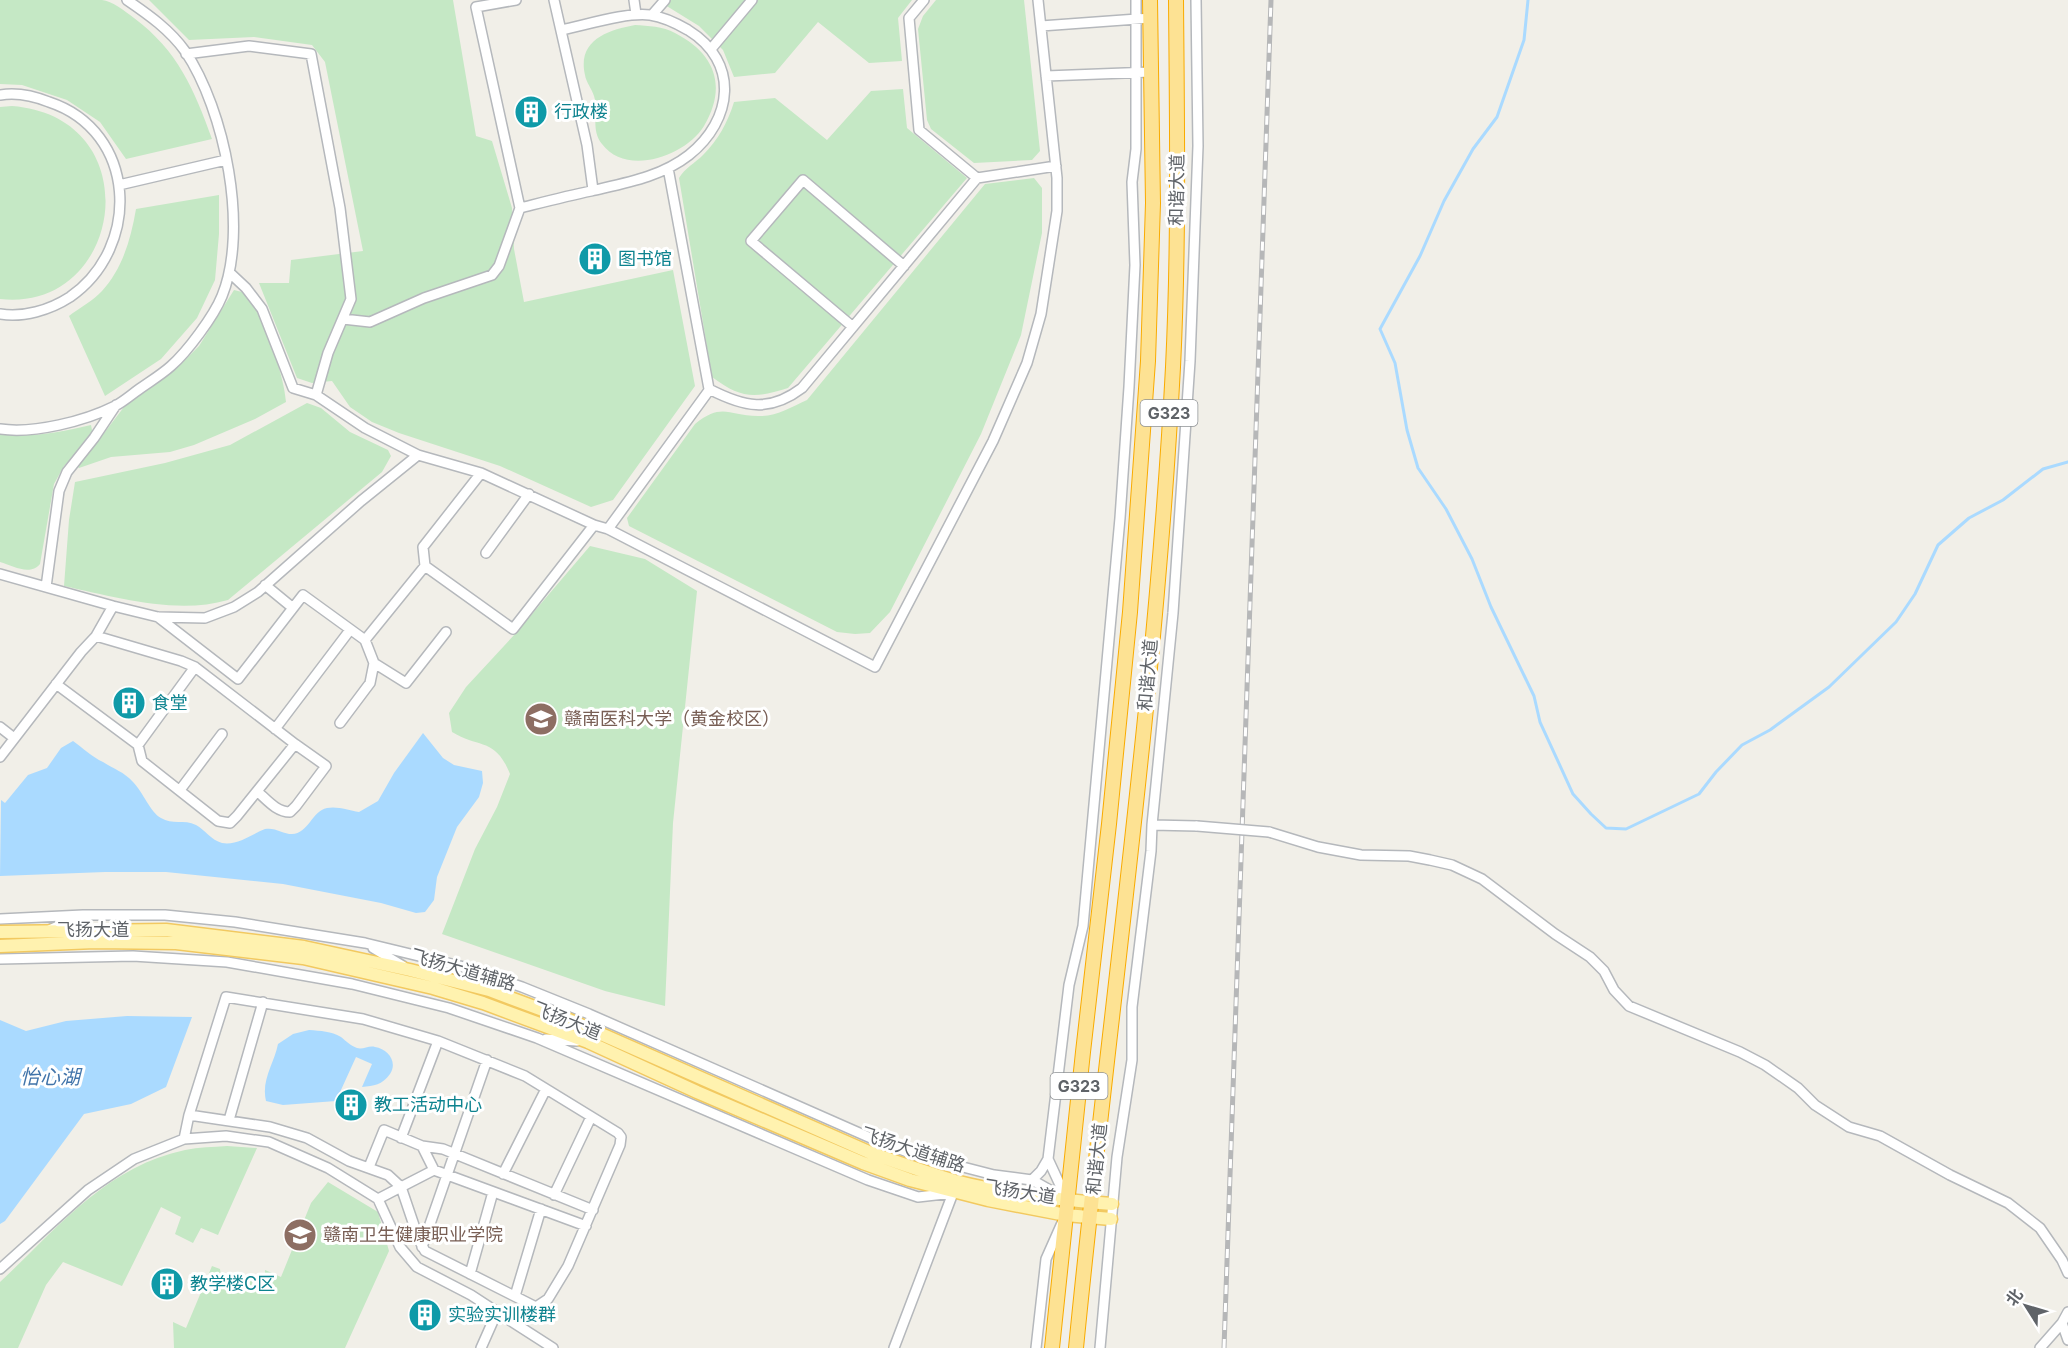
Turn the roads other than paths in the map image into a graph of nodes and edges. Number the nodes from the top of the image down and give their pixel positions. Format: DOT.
graph roads {
  1 [pos="127,0"];
  2 [pos="516,0"];
  3 [pos="554,0"];
  4 [pos="634,0"];
  5 [pos="665,0"];
  6 [pos="752,0"];
  7 [pos="924,0"];
  8 [pos="1038,0"];
  9 [pos="1136,0"];
  10 [pos="1150,0"];
  11 [pos="1176,0"];
  12 [pos="1196,0"];
  13 [pos="503,1"];
  14 [pos="636,14"];
  15 [pos="652,15"];
  16 [pos="1136,18"];
  17 [pos="1151,18"];
  18 [pos="1041,26"];
  19 [pos="561,30"];
  20 [pos="711,50"];
  21 [pos="186,54"];
  22 [pos="1135,72"];
  23 [pos="1151,72"];
  24 [pos="1046,76"];
  25 [pos="0,95"];
  26 [pos="226,160"];
  27 [pos="1056,165"];
  28 [pos="668,168"];
  29 [pos="977,178"];
  30 [pos="119,185"];
  31 [pos="593,190"];
  32 [pos="520,207"];
  33 [pos="904,266"];
  34 [pos="230,273"];
  35 [pos="0,314"];
  36 [pos="343,320"];
  37 [pos="853,327"];
  38 [pos="710,389"];
  39 [pos="316,395"];
  40 [pos="116,405"];
  41 [pos="0,429"];
  42 [pos="418,456"];
  43 [pos="481,473"];
  44 [pos="529,494"];
  45 [pos="594,525"];
  46 [pos="608,529"];
  47 [pos="486,553"];
  48 [pos="425,566"];
  49 [pos="0,574"];
  50 [pos="265,585"];
  51 [pos="46,587"];
  52 [pos="113,606"];
  53 [pos="294,608"];
  54 [pos="158,617"];
  55 [pos="351,630"];
  56 [pos="446,632"];
  57 [pos="96,636"];
  58 [pos="365,640"];
  59 [pos="374,663"];
  60 [pos="195,667"];
  61 [pos="56,684"];
  62 [pos="340,723"];
  63 [pos="0,727"];
  64 [pos="275,729"];
  65 [pos="222,734"];
  66 [pos="14,738"];
  67 [pos="295,744"];
  68 [pos="138,745"];
  69 [pos="0,757"];
  70 [pos="180,790"];
  71 [pos="258,792"];
  72 [pos="1152,825"];
  73 [pos="83,915"];
  74 [pos="0,919"];
  75 [pos="48,931"];
  76 [pos="0,932"];
  77 [pos="176,942"];
  78 [pos="365,944"];
  79 [pos="0,946"];
  80 [pos="20,946"];
  81 [pos="64,956"];
  82 [pos="133,956"];
  83 [pos="0,959"];
  84 [pos="410,970"];
  85 [pos="522,987"];
  86 [pos="433,988"];
  87 [pos="489,990"];
  88 [pos="263,1002"];
  89 [pos="589,1014"];
  90 [pos="470,1015"];
  91 [pos="537,1038"];
  92 [pos="438,1041"];
  93 [pos="588,1042"];
  94 [pos="626,1045"];
  95 [pos="487,1060"];
  96 [pos="546,1089"];
  97 [pos="189,1114"];
  98 [pos="591,1117"];
  99 [pos="229,1120"];
  100 [pos="401,1138"];
  101 [pos="184,1139"];
  102 [pos="422,1146"];
  103 [pos="455,1154"];
  104 [pos="1048,1159"];
  105 [pos="369,1167"];
  106 [pos="434,1170"];
  107 [pos="503,1174"];
  108 [pos="447,1175"];
  109 [pos="1032,1180"];
  110 [pos="401,1187"];
  111 [pos="493,1192"];
  112 [pos="953,1193"];
  113 [pos="554,1195"];
  114 [pos="378,1199"];
  115 [pos="1066,1200"];
  116 [pos="1092,1203"];
  117 [pos="1112,1204"];
  118 [pos="541,1209"];
  119 [pos="592,1210"];
  120 [pos="1066,1215"];
  121 [pos="1090,1218"];
  122 [pos="1110,1219"];
  123 [pos="586,1226"];
  124 [pos="422,1247"];
  125 [pos="0,1269"];
  126 [pos="2068,1273"];
  127 [pos="470,1274"];
  128 [pos="515,1296"];
  129 [pos="497,1312"];
  130 [pos="2068,1312"];
  131 [pos="2062,1323"];
  132 [pos="2068,1340"];
  133 [pos="481,1348"];
  134 [pos="553,1348"];
  135 [pos="894,1348"];
  136 [pos="1036,1348"];
  137 [pos="1052,1348"];
  138 [pos="1076,1348"];
  139 [pos="1100,1348"];
  140 [pos="2040,1348"];
  1 -- 21 [label="street"];
  2 -- 13 [label="street"];
  3 -- 19 [label="street"];
  4 -- 14 [label="street"];
  5 -- 15 [label="street"];
  6 -- 20 [label="street"];
  7 -- 29 [label="street"];
  8 -- 18 [label="street"];
  9 -- 16 [label="street"];
  10 -- 17 [label="highway, 和谐大道 / G323"];
  11 -- 116 [label="highway, 和谐大道 / G323"];
  12 -- 72 [label="street"];
  13 -- 32 [label="street"];
  14 -- 15 [label="street"];
  14 -- 19 [label="street"];
  15 -- 20 [label="street"];
  16 -- 17 [label="street"];
  16 -- 18 [label="street"];
  16 -- 22 [label="street"];
  17 -- 23 [label="highway, 和谐大道 / G323"];
  18 -- 24 [label="street"];
  19 -- 31 [label="street"];
  20 -- 28 [label="street"];
  21 -- 26 [label="street"];
  21 -- 36 [label="street"];
  22 -- 23 [label="street"];
  22 -- 24 [label="street"];
  22 -- 104 [label="street"];
  23 -- 115 [label="highway, 和谐大道 / G323"];
  24 -- 27 [label="street"];
  25 -- 30 [label="street"];
  26 -- 30 [label="street"];
  26 -- 34 [label="street"];
  27 -- 29 [label="street"];
  27 -- 46 [label="street"];
  28 -- 31 [label="street"];
  28 -- 38 [label="street"];
  29 -- 33 [label="street"];
  30 -- 35 [label="street"];
  31 -- 32 [label="street"];
  32 -- 36 [label="street"];
  33 -- 37 [label="street"];
  33 -- 37 [label="street"];
  34 -- 39 [label="street"];
  34 -- 40 [label="street"];
  36 -- 39 [label="street"];
  37 -- 38 [label="street"];
  38 -- 46 [label="street"];
  39 -- 42 [label="street"];
  40 -- 41 [label="street"];
  40 -- 51 [label="street"];
  42 -- 43 [label="street"];
  42 -- 50 [label="street"];
  43 -- 44 [label="street"];
  43 -- 48 [label="street"];
  44 -- 45 [label="street"];
  44 -- 47 [label="street"];
  45 -- 46 [label="street"];
  45 -- 48 [label="street"];
  48 -- 58 [label="street"];
  49 -- 51 [label="street"];
  50 -- 53 [label="street"];
  50 -- 54 [label="street"];
  51 -- 52 [label="street"];
  52 -- 54 [label="street"];
  52 -- 57 [label="street"];
  53 -- 54 [label="street"];
  53 -- 55 [label="street"];
  55 -- 58 [label="street"];
  55 -- 64 [label="street"];
  56 -- 59 [label="street"];
  57 -- 60 [label="street"];
  57 -- 61 [label="street"];
  58 -- 59 [label="street"];
  59 -- 62 [label="street"];
  60 -- 64 [label="street"];
  60 -- 68 [label="street"];
  61 -- 66 [label="street"];
  61 -- 68 [label="street"];
  63 -- 66 [label="street"];
  64 -- 67 [label="street"];
  65 -- 70 [label="street"];
  66 -- 69 [label="street"];
  67 -- 71 [label="street"];
  67 -- 71 [label="street"];
  68 -- 70 [label="street"];
  70 -- 71 [label="street"];
  72 -- 117 [label="street"];
  72 -- 126 [label="street, bridge"];
  73 -- 74 [label="street, 飞扬大道辅路"];
  73 -- 75 [label="street"];
  73 -- 78 [label="street, 飞扬大道辅路"];
  75 -- 76 [label="main road, 飞扬大道"];
  75 -- 84 [label="main road, 飞扬大道"];
  77 -- 80 [label="main road, 飞扬大道"];
  77 -- 82 [label="street"];
  77 -- 86 [label="main road, 飞扬大道"];
  78 -- 84 [label="street"];
  78 -- 85 [label="street, 飞扬大道辅路"];
  79 -- 80 [label="main road, 飞扬大道"];
  80 -- 81 [label="street"];
  81 -- 82 [label="street, 飞扬大道辅路"];
  81 -- 83 [label="street, 飞扬大道辅路"];
  82 -- 90 [label="street, 飞扬大道辅路"];
  84 -- 87 [label="main road, 飞扬大道"];
  85 -- 87 [label="street"];
  85 -- 89 [label="street, 飞扬大道辅路"];
  86 -- 90 [label="street"];
  86 -- 93 [label="main road, 飞扬大道"];
  87 -- 94 [label="main road, 飞扬大道"];
  88 -- 92 [label="street"];
  88 -- 97 [label="street"];
  88 -- 99 [label="street"];
  89 -- 94 [label="street"];
  89 -- 109 [label="street, 飞扬大道辅路"];
  90 -- 91 [label="street, 飞扬大道辅路"];
  91 -- 93 [label="street"];
  91 -- 112 [label="street, 飞扬大道辅路"];
  92 -- 95 [label="street"];
  92 -- 100 [label="street"];
  93 -- 112 [label="main road, 飞扬大道"];
  94 -- 115 [label="main road, 飞扬大道"];
  95 -- 96 [label="street"];
  95 -- 103 [label="street"];
  96 -- 98 [label="street"];
  96 -- 107 [label="street"];
  97 -- 99 [label="street"];
  97 -- 101 [label="street"];
  98 -- 113 [label="street"];
  98 -- 119 [label="street"];
  99 -- 105 [label="street"];
  100 -- 102 [label="street"];
  100 -- 105 [label="street"];
  101 -- 114 [label="street"];
  101 -- 125 [label="street"];
  102 -- 103 [label="street"];
  102 -- 106 [label="street"];
  103 -- 107 [label="street"];
  103 -- 108 [label="street"];
  104 -- 109 [label="street"];
  104 -- 115 [label="street"];
  105 -- 110 [label="street"];
  106 -- 108 [label="street"];
  106 -- 110 [label="street"];
  107 -- 113 [label="street"];
  108 -- 111 [label="street"];
  108 -- 124 [label="street"];
  109 -- 115 [label="street, 飞扬大道辅路"];
  110 -- 114 [label="street"];
  110 -- 124 [label="street"];
  111 -- 118 [label="street"];
  111 -- 127 [label="street"];
  112 -- 120 [label="main road, 飞扬大道"];
  112 -- 135 [label="street"];
  113 -- 119 [label="street"];
  114 -- 129 [label="street"];
  115 -- 116 [label="main road, 飞扬大道"];
  115 -- 120 [label="highway, G323"];
  116 -- 117 [label="main road, 飞扬大道"];
  116 -- 121 [label="highway, 和谐大道 / G323"];
  117 -- 122 [label="street"];
  118 -- 123 [label="street"];
  118 -- 128 [label="street"];
  119 -- 123 [label="street"];
  120 -- 121 [label="main road, 飞扬大道"];
  120 -- 136 [label="street"];
  120 -- 137 [label="highway, G323"];
  121 -- 122 [label="main road, 飞扬大道"];
  121 -- 138 [label="highway, 和谐大道 / G323"];
  122 -- 139 [label="street"];
  123 -- 128 [label="street"];
  124 -- 127 [label="street"];
  127 -- 128 [label="street"];
  129 -- 133 [label="street"];
  129 -- 134 [label="street"];
  130 -- 131 [label="street"];
  131 -- 132 [label="street"];
  131 -- 140 [label="street"];
}
